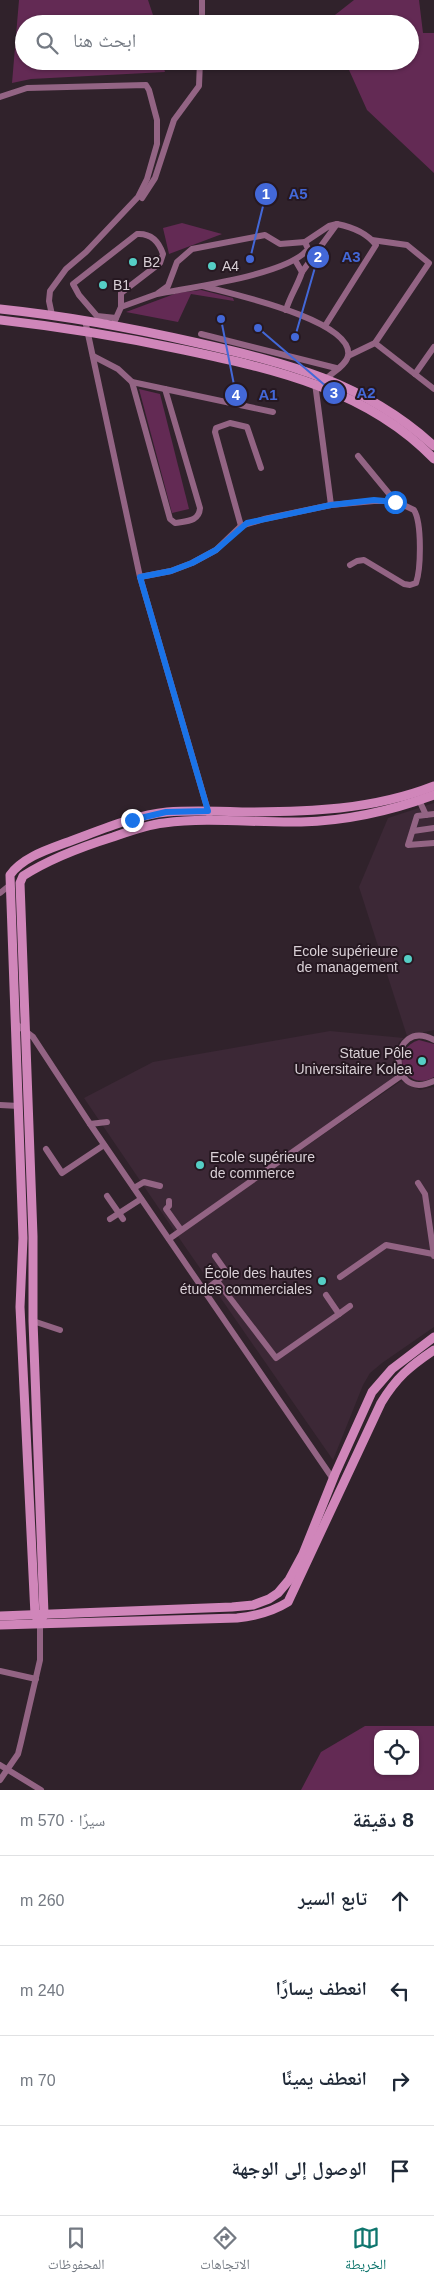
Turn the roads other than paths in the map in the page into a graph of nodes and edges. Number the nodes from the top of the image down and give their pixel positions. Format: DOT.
graph roads {
  1 [pos="202,0"];
  2 [pos="202,15"];
  3 [pos="200,70"];
  4 [pos="0,97"];
  5 [pos="124,214"];
  6 [pos="337,224"];
  7 [pos="372,240"];
  8 [pos="305,242"];
  9 [pos="295,260"];
  10 [pos="431,264"];
  11 [pos="302,272"];
  12 [pos="199,285"];
  13 [pos="157,294"];
  14 [pos="121,307"];
  15 [pos="0,309"];
  16 [pos="286,310"];
  17 [pos="52,315"];
  18 [pos="0,320"];
  19 [pos="84,320"];
  20 [pos="114,322"];
  21 [pos="325,326"];
  22 [pos="87,330"];
  23 [pos="201,334"];
  24 [pos="375,343"];
  25 [pos="434,347"];
  26 [pos="93,356"];
  27 [pos="348,356"];
  28 [pos="336,368"];
  29 [pos="313,373"];
  30 [pos="415,374"];
  31 [pos="327,378"];
  32 [pos="132,382"];
  33 [pos="315,383"];
  34 [pos="165,389"];
  35 [pos="434,389"];
  36 [pos="272,412"];
  37 [pos="434,446"];
  38 [pos="358,456"];
  39 [pos="434,459"];
  40 [pos="261,468"];
  41 [pos="395,502"];
  42 [pos="331,505"];
  43 [pos="241,526"];
  44 [pos="350,565"];
  45 [pos="140,577"];
  46 [pos="434,786"];
  47 [pos="434,795"];
  48 [pos="419,800"];
  49 [pos="208,811"];
  50 [pos="434,814"];
  51 [pos="426,815"];
  52 [pos="210,821"];
  53 [pos="434,828"];
  54 [pos="413,831"];
  55 [pos="434,844"];
  56 [pos="20,883"];
  57 [pos="10,885"];
  58 [pos="0,887"];
  59 [pos="0,893"];
  60 [pos="16,1024"];
  61 [pos="26,1031"];
  62 [pos="433,1038"];
  63 [pos="402,1075"];
  64 [pos="434,1082"];
  65 [pos="0,1105"];
  66 [pos="19,1106"];
  67 [pos="107,1122"];
  68 [pos="90,1124"];
  69 [pos="104,1145"];
  70 [pos="46,1149"];
  71 [pos="418,1183"];
  72 [pos="160,1186"];
  73 [pos="134,1188"];
  74 [pos="107,1196"];
  75 [pos="141,1199"];
  76 [pos="169,1201"];
  77 [pos="121,1216"];
  78 [pos="110,1220"];
  79 [pos="181,1230"];
  80 [pos="169,1239"];
  81 [pos="433,1254"];
  82 [pos="215,1256"];
  83 [pos="434,1258"];
  84 [pos="340,1277"];
  85 [pos="217,1281"];
  86 [pos="204,1291"];
  87 [pos="326,1295"];
  88 [pos="350,1306"];
  89 [pos="339,1314"];
  90 [pos="33,1321"];
  91 [pos="60,1330"];
  92 [pos="434,1337"];
  93 [pos="434,1350"];
  94 [pos="333,1479"];
  95 [pos="39,1614"];
  96 [pos="0,1616"];
  97 [pos="40,1623"];
  98 [pos="0,1625"];
  99 [pos="0,1671"];
  100 [pos="36,1679"];
  101 [pos="0,1766"];
  102 [pos="8,1770"];
  103 [pos="0,1780"];
  104 [pos="41,1790"];
  1 -- 2 [label="street"];
  3 -- 5 [label="street"];
  4 -- 5 [label="street"];
  5 -- 17 [label="street"];
  6 -- 7 [label="street"];
  6 -- 8 [label="street"];
  6 -- 11 [label="street"];
  7 -- 10 [label="street"];
  7 -- 21 [label="street"];
  8 -- 9 [label="street"];
  8 -- 13 [label="street"];
  9 -- 11 [label="street"];
  9 -- 12 [label="street"];
  10 -- 24 [label="street"];
  11 -- 16 [label="street"];
  12 -- 13 [label="street"];
  12 -- 16 [label="street"];
  13 -- 14 [label="street"];
  14 -- 20 [label="street"];
  14 -- 20 [label="street"];
  15 -- 17 [label="main road"];
  16 -- 21 [label="street"];
  17 -- 19 [label="main road"];
  18 -- 22 [label="main road"];
  19 -- 20 [label="main road"];
  19 -- 22 [label="street"];
  20 -- 29 [label="main road"];
  21 -- 27 [label="street"];
  22 -- 26 [label="street"];
  22 -- 33 [label="main road"];
  23 -- 28 [label="street"];
  24 -- 27 [label="street"];
  24 -- 30 [label="street"];
  25 -- 30 [label="street"];
  26 -- 32 [label="street"];
  26 -- 45 [label="street"];
  27 -- 28 [label="street"];
  28 -- 31 [label="street"];
  29 -- 31 [label="main road"];
  29 -- 33 [label="street"];
  30 -- 35 [label="street"];
  31 -- 37 [label="main road"];
  32 -- 34 [label="street"];
  32 -- 34 [label="street"];
  33 -- 39 [label="main road"];
  33 -- 42 [label="street"];
  34 -- 36 [label="street"];
  38 -- 41 [label="street"];
  40 -- 43 [label="street"];
  41 -- 42 [label="street"];
  41 -- 44 [label="street"];
  42 -- 43 [label="street"];
  43 -- 45 [label="street"];
  45 -- 49 [label="street"];
  46 -- 49 [label="main road"];
  47 -- 48 [label="main road"];
  48 -- 51 [label="street"];
  48 -- 52 [label="main road"];
  49 -- 52 [label="street"];
  49 -- 57 [label="main road"];
  50 -- 51 [label="street"];
  51 -- 54 [label="street"];
  52 -- 56 [label="main road"];
  53 -- 54 [label="street"];
  54 -- 55 [label="street"];
  56 -- 57 [label="main road"];
  56 -- 61 [label="main road"];
  57 -- 58 [label="street"];
  57 -- 59 [label="street"];
  57 -- 60 [label="main road"];
  60 -- 61 [label="street"];
  60 -- 66 [label="main road"];
  61 -- 68 [label="street"];
  61 -- 90 [label="main road"];
  62 -- 63 [label="street"];
  63 -- 64 [label="street"];
  63 -- 79 [label="street"];
  65 -- 66 [label="street"];
  66 -- 95 [label="main road"];
  67 -- 68 [label="street"];
  68 -- 69 [label="street"];
  69 -- 70 [label="street"];
  69 -- 73 [label="street"];
  71 -- 81 [label="street"];
  72 -- 73 [label="street"];
  73 -- 75 [label="street"];
  74 -- 77 [label="street"];
  75 -- 77 [label="street"];
  75 -- 80 [label="street"];
  76 -- 79 [label="street"];
  77 -- 78 [label="street"];
  79 -- 80 [label="street"];
  80 -- 86 [label="street"];
  81 -- 83 [label="street"];
  81 -- 84 [label="street"];
  82 -- 85 [label="street"];
  85 -- 86 [label="street"];
  85 -- 89 [label="street"];
  86 -- 94 [label="street"];
  87 -- 89 [label="street"];
  88 -- 89 [label="street"];
  90 -- 91 [label="street"];
  90 -- 95 [label="main road"];
  92 -- 94 [label="main road"];
  93 -- 97 [label="main road"];
  94 -- 95 [label="main road"];
  95 -- 96 [label="main road"];
  95 -- 97 [label="main road"];
  97 -- 98 [label="main road"];
  97 -- 100 [label="street"];
  99 -- 100 [label="street"];
  100 -- 102 [label="street"];
  101 -- 102 [label="street"];
  102 -- 103 [label="street"];
  102 -- 104 [label="street"];
}
